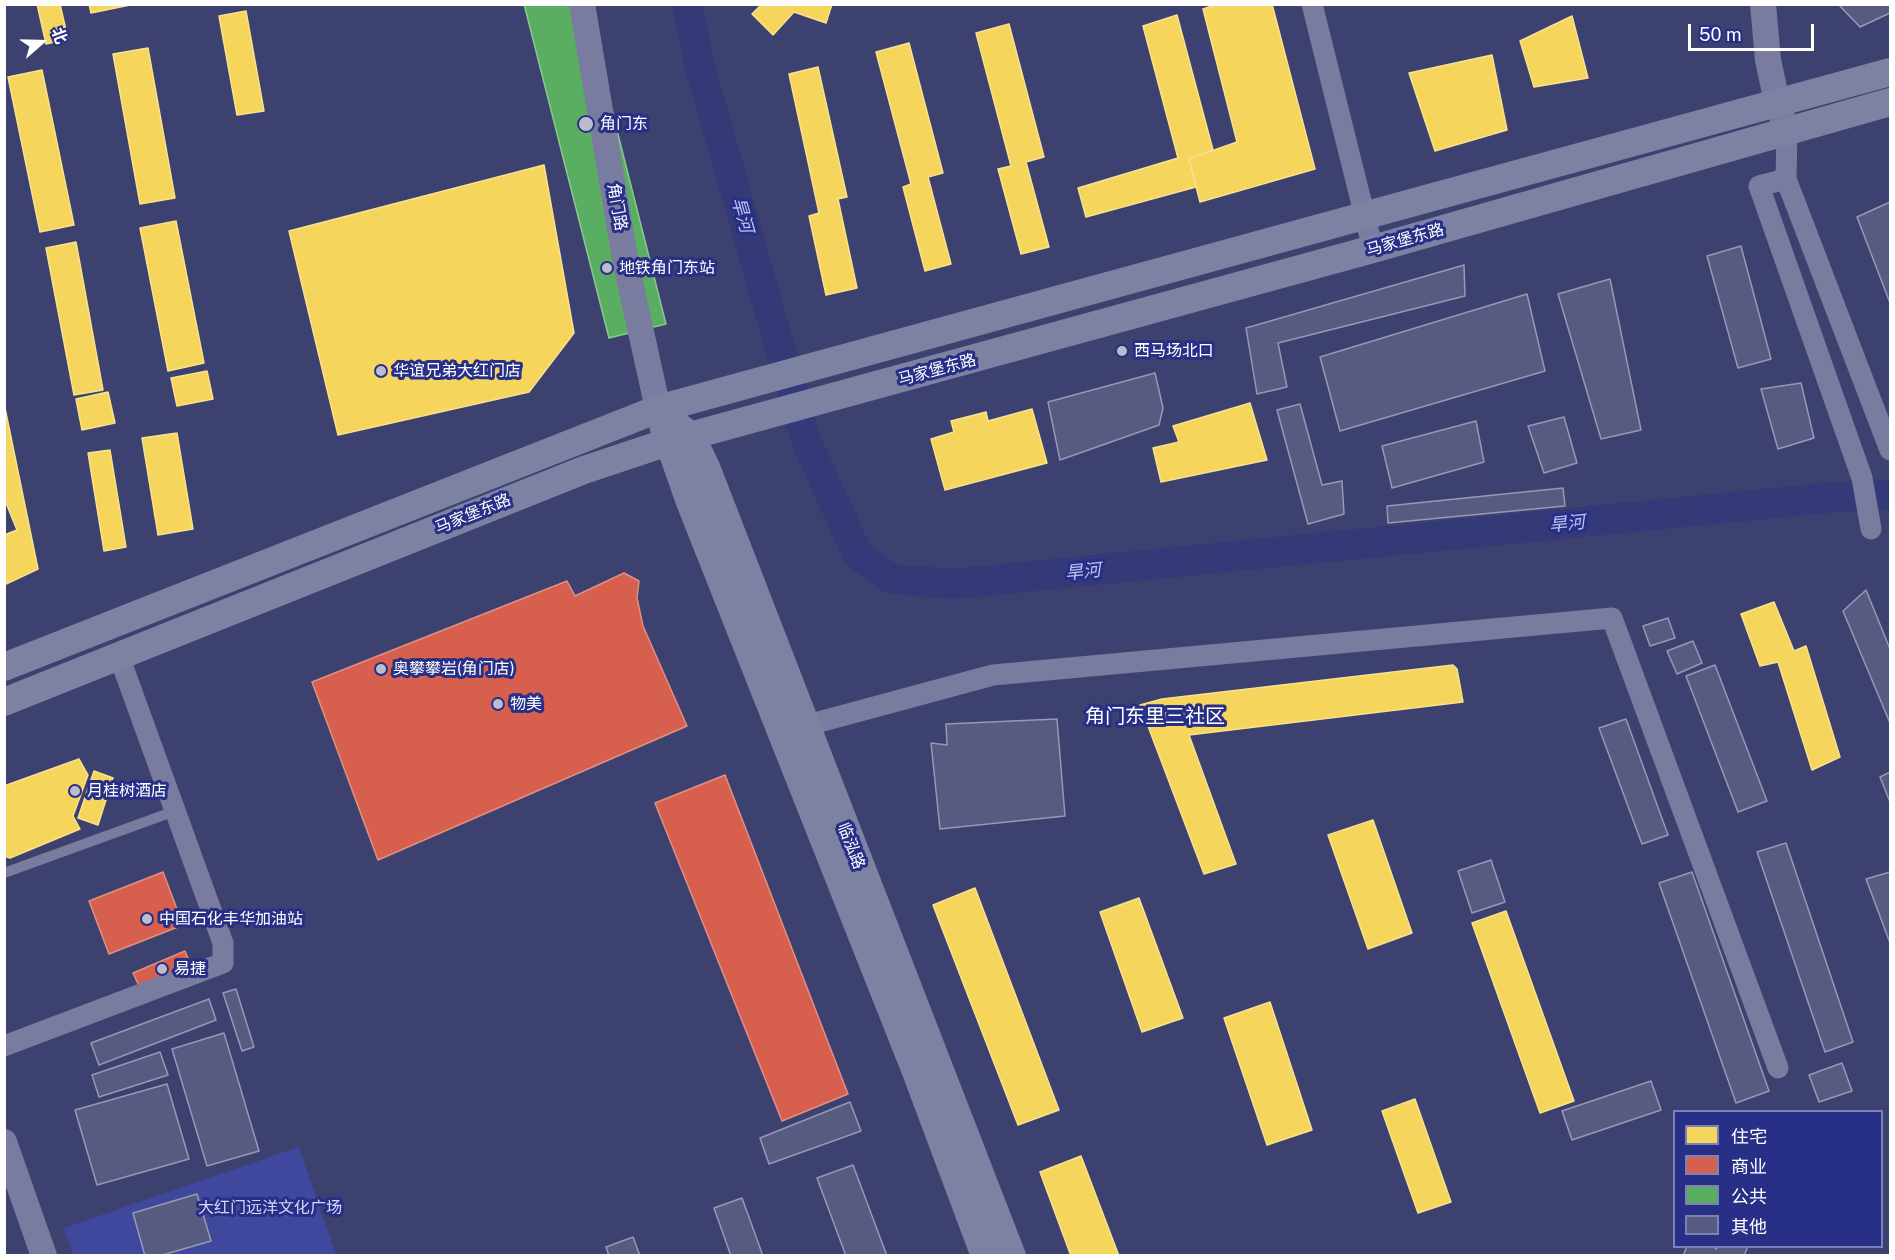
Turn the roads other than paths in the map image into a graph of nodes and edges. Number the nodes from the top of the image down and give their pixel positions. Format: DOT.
graph roads {
  1 [pos="582,4"];
  2 [pos="1312,4"];
  3 [pos="1763,4"];
  4 [pos="1890,72"];
  5 [pos="1777,102"];
  6 [pos="1890,102"];
  7 [pos="1787,131"];
  8 [pos="1786,179"];
  9 [pos="1365,216"];
  10 [pos="1373,249"];
  11 [pos="658,409"];
  12 [pos="680,439"];
  13 [pos="1890,450"];
  14 [pos="1871,529"];
  15 [pos="119,656"];
  16 [pos="4,667"];
  17 [pos="4,702"];
  18 [pos="804,726"];
  19 [pos="175,811"];
  20 [pos="4,873"];
  21 [pos="4,1046"];
  22 [pos="1778,1068"];
  23 [pos="4,1142"];
  24 [pos="4,1179"];
  25 [pos="31,1256"];
  26 [pos="44,1256"];
  27 [pos="985,1256"];
  28 [pos="1012,1256"];
  1 -- 11 [label="street, 角门路"];
  2 -- 9 [label="street"];
  3 -- 5 [label="street"];
  4 -- 5 [label="main road, 马家堡东路"];
  5 -- 7 [label="street"];
  5 -- 9 [label="main road, 马家堡东路"];
  6 -- 7 [label="main road, 马家堡东路"];
  7 -- 8 [label="street"];
  7 -- 10 [label="main road, 马家堡东路"];
  8 -- 13 [label="street"];
  8 -- 14 [label="street"];
  9 -- 10 [label="street"];
  9 -- 11 [label="main road, 马家堡东路"];
  10 -- 12 [label="main road, 马家堡东路"];
  11 -- 12 [label="main road"];
  11 -- 16 [label="main road, 马家堡东路"];
  12 -- 15 [label="main road, 马家堡东路"];
  12 -- 18 [label="main road, 临泓路"];
  12 -- 27 [label="main road, 临泓路"];
  15 -- 17 [label="main road, 马家堡东路"];
  15 -- 19 [label="street"];
  18 -- 22 [label="street"];
  18 -- 28 [label="main road, 临泓路"];
  19 -- 20 [label="lane"];
  19 -- 21 [label="street"];
  23 -- 26 [label="street"];
  24 -- 25 [label="street"];
}
